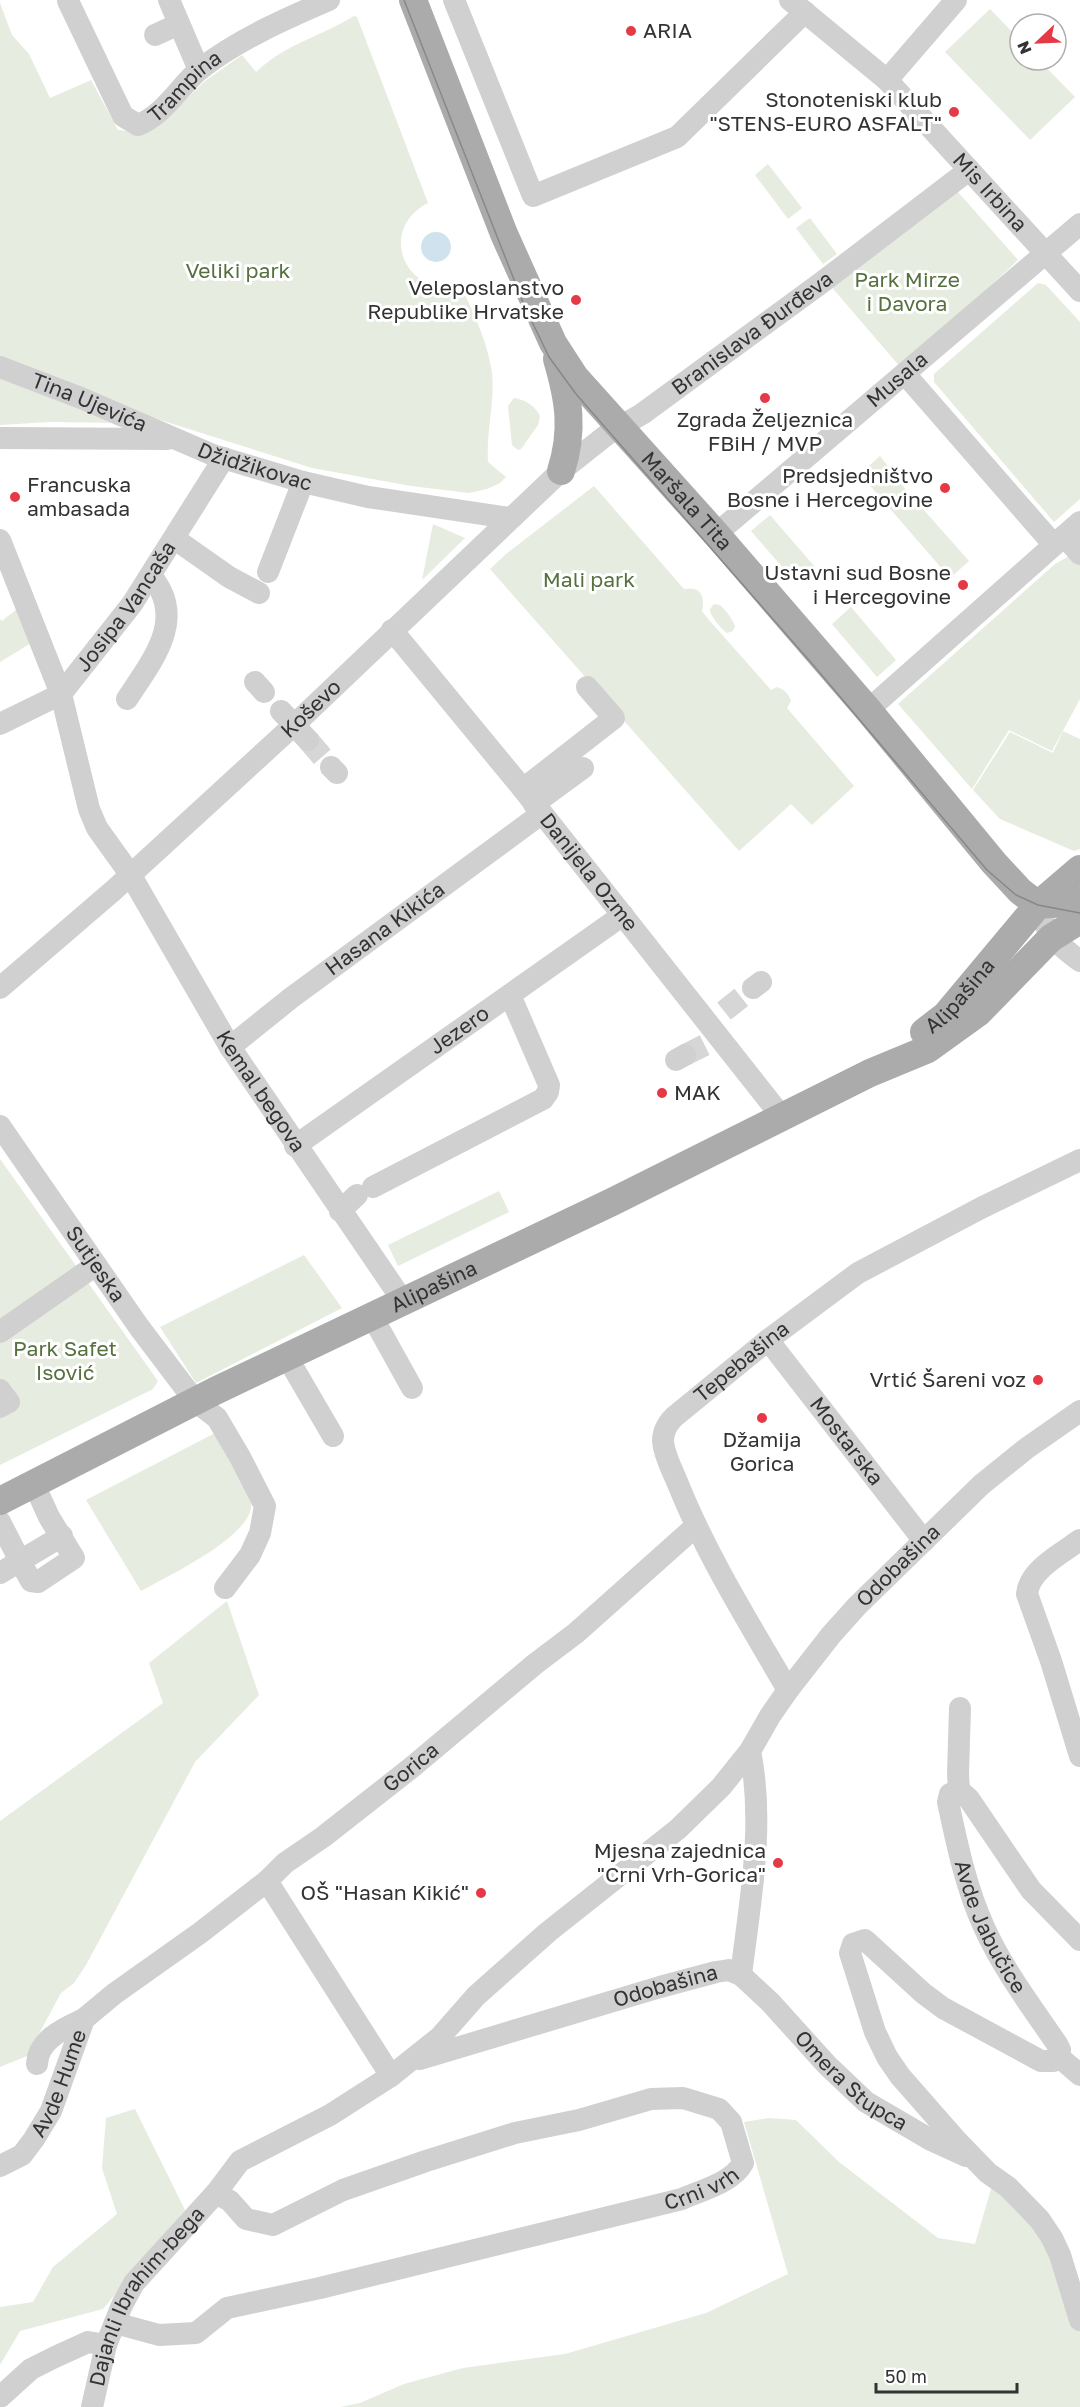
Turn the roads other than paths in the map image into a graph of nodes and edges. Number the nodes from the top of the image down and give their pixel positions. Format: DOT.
graph roads {
  1 [pos="169,0"];
  2 [pos="329,0"];
  3 [pos="413,0"];
  4 [pos="454,0"];
  5 [pos="956,0"];
  6 [pos="68,1"];
  7 [pos="798,6"];
  8 [pos="179,24"];
  9 [pos="154,35"];
  10 [pos="200,70"];
  11 [pos="887,80"];
  12 [pos="969,170"];
  13 [pos="1080,224"];
  14 [pos="1046,254"];
  15 [pos="1080,291"];
  16 [pos="552,343"];
  17 [pos="0,366"];
  18 [pos="905,374"];
  19 [pos="618,426"];
  20 [pos="0,438"];
  21 [pos="177,439"];
  22 [pos="224,458"];
  23 [pos="561,471"];
  24 [pos="303,482"];
  25 [pos="510,518"];
  26 [pos="717,534"];
  27 [pos="1066,535"];
  28 [pos="175,539"];
  29 [pos="0,540"];
  30 [pos="1080,554"];
  31 [pos="268,572"];
  32 [pos="151,576"];
  33 [pos="259,593"];
  34 [pos="392,630"];
  35 [pos="587,687"];
  36 [pos="61,694"];
  37 [pos="127,699"];
  38 [pos="868,710"];
  39 [pos="0,724"];
  40 [pos="583,768"];
  41 [pos="533,802"];
  42 [pos="1080,869"];
  43 [pos="130,874"];
  44 [pos="1080,902"];
  45 [pos="1038,905"];
  46 [pos="623,915"];
  47 [pos="1080,920"];
  48 [pos="1051,938"];
  49 [pos="1080,961"];
  50 [pos="0,988"];
  51 [pos="510,995"];
  52 [pos="230,1047"];
  53 [pos="870,1073"];
  54 [pos="782,1117"];
  55 [pos="0,1126"];
  56 [pos="295,1146"];
  57 [pos="1080,1160"];
  58 [pos="340,1211"];
  59 [pos="96,1265"];
  60 [pos="403,1301"];
  61 [pos="372,1316"];
  62 [pos="0,1332"];
  63 [pos="768,1340"];
  64 [pos="287,1357"];
  65 [pos="412,1388"];
  66 [pos="0,1390"];
  67 [pos="195,1401"];
  68 [pos="0,1407"];
  69 [pos="1080,1411"];
  70 [pos="333,1436"];
  71 [pos="34,1484"];
  72 [pos="0,1501"];
  73 [pos="0,1522"];
  74 [pos="696,1526"];
  75 [pos="1080,1540"];
  76 [pos="924,1541"];
  77 [pos="20,1561"];
  78 [pos="0,1573"];
  79 [pos="225,1588"];
  80 [pos="788,1690"];
  81 [pos="960,1708"];
  82 [pos="750,1751"];
  83 [pos="1080,1756"];
  84 [pos="959,1790"];
  85 [pos="267,1881"];
  86 [pos="1080,1940"];
  87 [pos="741,1975"];
  88 [pos="114,1994"];
  89 [pos="84,2019"];
  90 [pos="1058,2056"];
  91 [pos="410,2062"];
  92 [pos="37,2064"];
  93 [pos="1080,2075"];
  94 [pos="391,2076"];
  95 [pos="977,2161"];
  96 [pos="0,2166"];
  97 [pos="216,2193"];
  98 [pos="1080,2320"];
  99 [pos="115,2323"];
  100 [pos="106,2345"];
  101 [pos="3,2399"];
  102 [pos="92,2407"];
  1 -- 8 [label="street"];
  2 -- 10 [label="street, Trampina"];
  3 -- 16 [label="main road, Maršala Tita"];
  4 -- 7 [label="street"];
  5 -- 11 [label="street"];
  6 -- 10 [label="street, Trampina"];
  7 -- 11 [label="street, Mis Irbina"];
  8 -- 9 [label="street"];
  8 -- 10 [label="street"];
  11 -- 12 [label="street, Mis Irbina"];
  12 -- 14 [label="street, Mis Irbina"];
  12 -- 19 [label="street, Branislava Đurđeva"];
  13 -- 14 [label="street, Musala"];
  14 -- 15 [label="street, Mis Irbina"];
  14 -- 18 [label="street, Musala"];
  16 -- 19 [label="main road, Maršala Tita"];
  16 -- 23 [label="main road"];
  17 -- 21 [label="street, Tina Ujevića"];
  18 -- 26 [label="street, Musala"];
  18 -- 27 [label="street"];
  19 -- 23 [label="street, Koševo"];
  19 -- 26 [label="main road, Maršala Tita"];
  20 -- 21 [label="street, Džidžikovac"];
  21 -- 22 [label="street, Džidžikovac"];
  22 -- 24 [label="street, Džidžikovac"];
  22 -- 28 [label="street, Josipa Vancaša"];
  23 -- 25 [label="street, Koševo"];
  24 -- 25 [label="street, Džidžikovac"];
  24 -- 31 [label="street"];
  25 -- 34 [label="street, Koševo"];
  26 -- 38 [label="main road, Maršala Tita"];
  27 -- 30 [label="street"];
  27 -- 38 [label="street"];
  28 -- 32 [label="street, Josipa Vancaša"];
  28 -- 33 [label="street"];
  29 -- 36 [label="street, Kemal begova"];
  32 -- 36 [label="street, Josipa Vancaša"];
  32 -- 37 [label="street"];
  34 -- 41 [label="street, Danijela Ozme"];
  34 -- 43 [label="street, Koševo"];
  35 -- 41 [label="street"];
  36 -- 39 [label="street, Josipa Vancaša"];
  36 -- 43 [label="street, Kemal begova"];
  38 -- 45 [label="main road, Maršala Tita"];
  40 -- 41 [label="street"];
  41 -- 46 [label="street, Danijela Ozme"];
  41 -- 52 [label="street, Hasana Kikića"];
  42 -- 45 [label="main road, Alipašina"];
  43 -- 50 [label="street, Koševo"];
  43 -- 52 [label="street, Kemal begova"];
  44 -- 45 [label="main road"];
  45 -- 48 [label="street"];
  45 -- 53 [label="main road, Alipašina"];
  46 -- 51 [label="street, Jezero"];
  46 -- 54 [label="street, Danijela Ozme"];
  47 -- 48 [label="main road, Alipašina"];
  48 -- 49 [label="street"];
  48 -- 53 [label="main road, Alipašina"];
  51 -- 56 [label="street, Jezero"];
  51 -- 58 [label="street"];
  52 -- 56 [label="street, Kemal begova"];
  53 -- 54 [label="main road, Alipašina"];
  54 -- 60 [label="main road, Alipašina"];
  55 -- 59 [label="street, Sutjeska"];
  56 -- 58 [label="street, Kemal begova"];
  57 -- 63 [label="street, Tepebašina"];
  58 -- 60 [label="street, Kemal begova"];
  59 -- 62 [label="street"];
  59 -- 67 [label="street, Sutjeska"];
  60 -- 61 [label="main road, Alipašina"];
  61 -- 64 [label="main road, Alipašina"];
  61 -- 65 [label="street"];
  63 -- 74 [label="street, Tepebašina"];
  63 -- 76 [label="street, Mostarska"];
  64 -- 67 [label="main road, Alipašina"];
  64 -- 70 [label="street"];
  66 -- 68 [label="street"];
  67 -- 71 [label="main road, Alipašina"];
  67 -- 79 [label="street, Sutjeska"];
  69 -- 76 [label="street, Odobašina"];
  71 -- 72 [label="main road, Alipašina"];
  71 -- 77 [label="street"];
  73 -- 77 [label="street"];
  74 -- 80 [label="street, Tepebašina"];
  74 -- 85 [label="street, Gorica"];
  75 -- 83 [label="street"];
  76 -- 80 [label="street, Odobašina"];
  77 -- 78 [label="street"];
  80 -- 82 [label="street, Odobašina"];
  81 -- 84 [label="street, Avde Jabučice"];
  82 -- 87 [label="street, Odobašina"];
  82 -- 91 [label="street, Odobašina"];
  84 -- 86 [label="street, Avde Jabučice"];
  84 -- 90 [label="street, Avde Jabučice"];
  85 -- 88 [label="street, Gorica"];
  85 -- 94 [label="street"];
  87 -- 91 [label="street, Odobašina"];
  87 -- 95 [label="street, Omera Stupca"];
  88 -- 89 [label="street, Avde Hume"];
  89 -- 92 [label="street"];
  89 -- 96 [label="street, Avde Hume"];
  90 -- 93 [label="street, Avde Jabučice"];
  90 -- 95 [label="street, Omera Stupca"];
  91 -- 94 [label="street, Odobašina"];
  94 -- 97 [label="street, Odobašina"];
  95 -- 98 [label="street, Omera Stupca"];
  97 -- 99 [label="street, Dajanli Ibrahim-bega"];
  97 -- 99 [label="street, Crni vrh"];
  99 -- 100 [label="street, Dajanli Ibrahim-bega"];
  100 -- 101 [label="street"];
  100 -- 102 [label="street, Dajanli Ibrahim-bega"];
}
